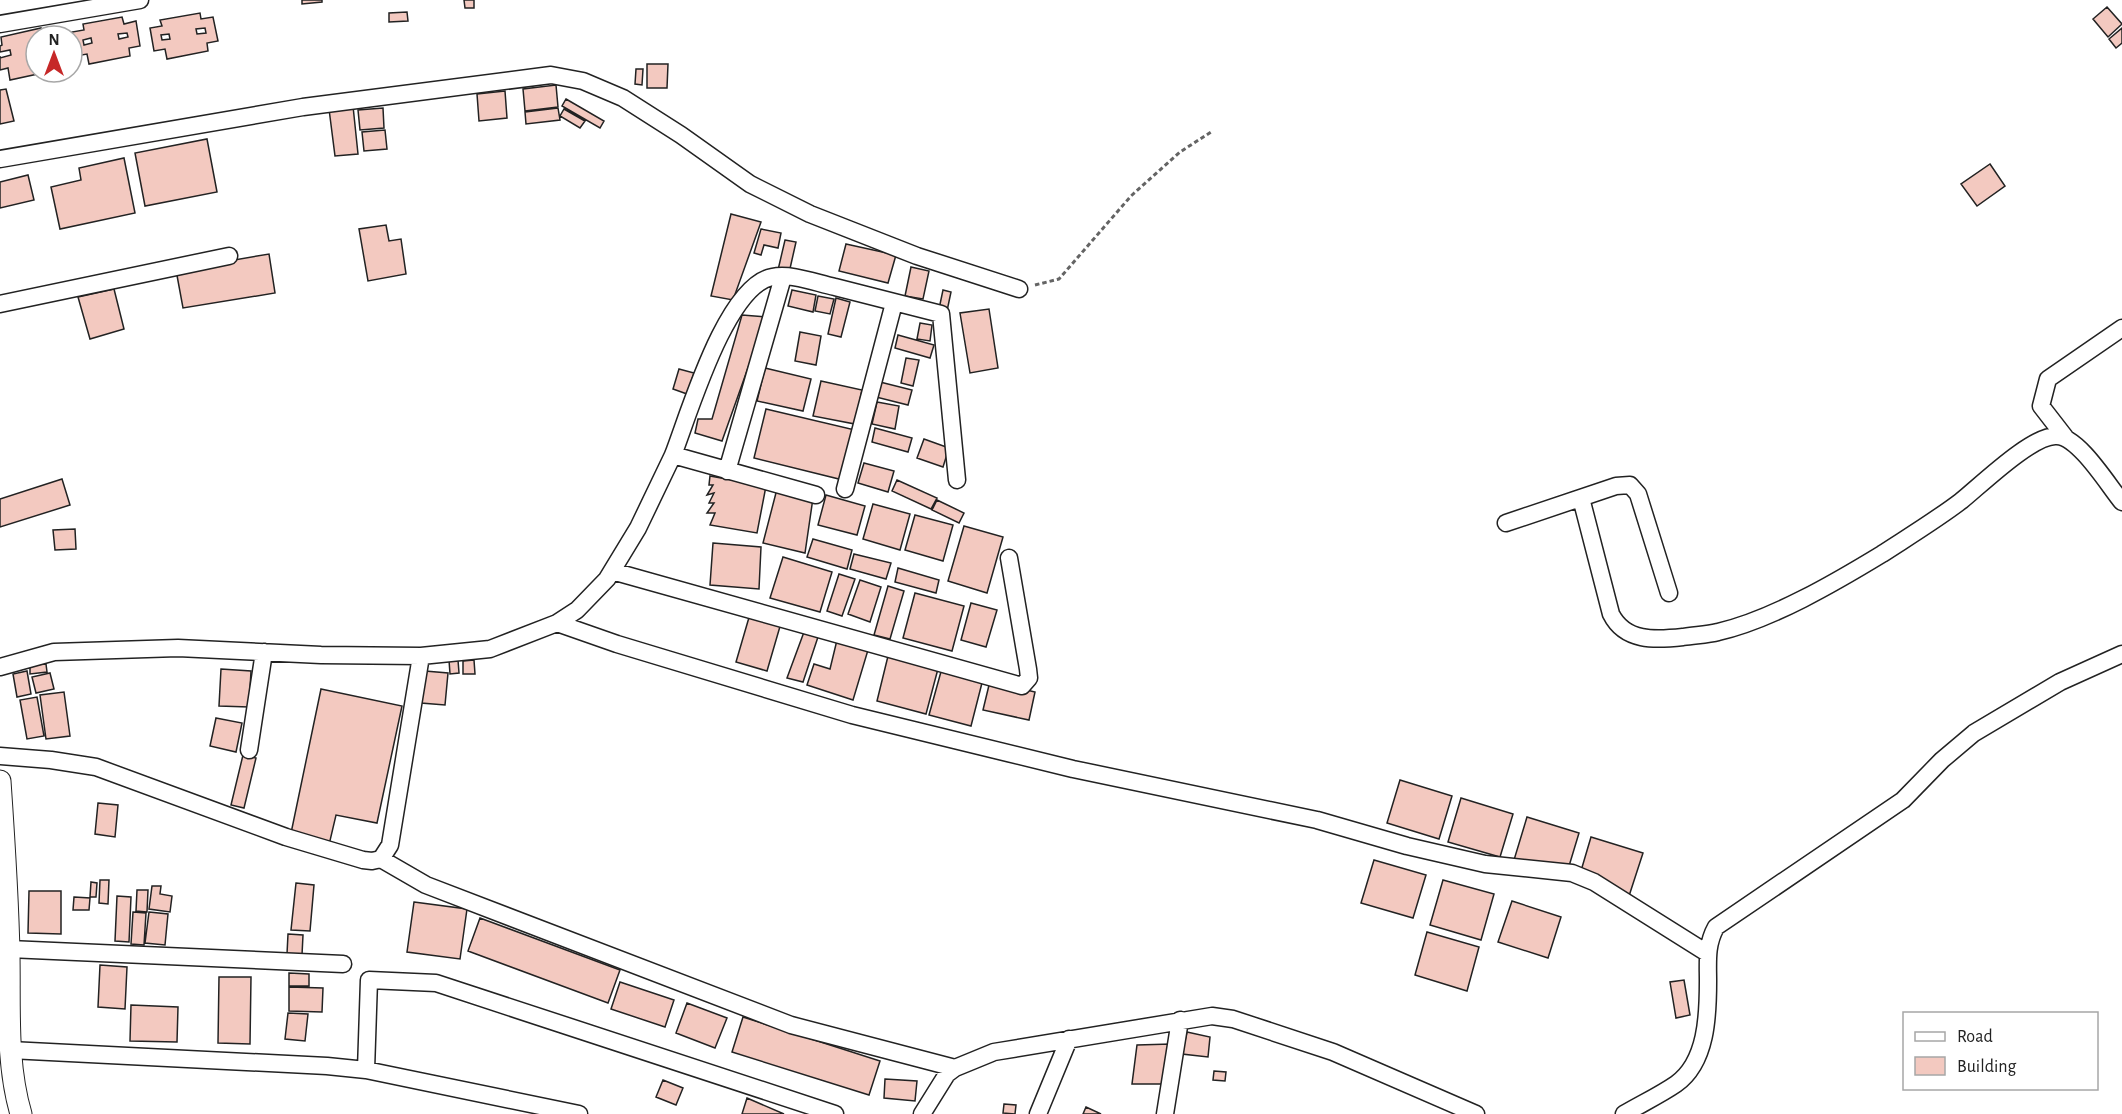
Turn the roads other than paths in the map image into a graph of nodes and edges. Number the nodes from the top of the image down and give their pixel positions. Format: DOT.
graph roads {
  1 [pos="140,0"];
  2 [pos="0,24"];
  3 [pos="0,159"];
  4 [pos="229,256"];
  5 [pos="783,277"];
  6 [pos="1019,289"];
  7 [pos="894,303"];
  8 [pos="0,304"];
  9 [pos="2122,328"];
  10 [pos="2065,436"];
  11 [pos="673,455"];
  12 [pos="727,471"];
  13 [pos="957,480"];
  14 [pos="845,489"];
  15 [pos="816,495"];
  16 [pos="1581,498"];
  17 [pos="2122,502"];
  18 [pos="1506,523"];
  19 [pos="1009,558"];
  20 [pos="612,571"];
  21 [pos="1669,593"];
  22 [pos="556,623"];
  23 [pos="264,652"];
  24 [pos="2122,654"];
  25 [pos="421,656"];
  26 [pos="0,667"];
  27 [pos="249,750"];
  28 [pos="0,756"];
  29 [pos="0,782"];
  30 [pos="381,859"];
  31 [pos="9,950"];
  32 [pos="1707,952"];
  33 [pos="343,964"];
  34 [pos="1180,1020"];
  35 [pos="1069,1038"];
  36 [pos="10,1050"];
  37 [pos="955,1068"];
  38 [pos="366,1070"];
  39 [pos="21,1114"];
  40 [pos="579,1114"];
  41 [pos="835,1114"];
  42 [pos="922,1114"];
  43 [pos="1038,1114"];
  44 [pos="1165,1114"];
  45 [pos="1476,1114"];
  46 [pos="1624,1114"];
  1 -- 2 [label="street"];
  3 -- 6 [label="street"];
  4 -- 8 [label="street"];
  5 -- 7 [label="street"];
  5 -- 11 [label="street"];
  5 -- 12 [label="street"];
  7 -- 13 [label="street"];
  7 -- 14 [label="street"];
  9 -- 10 [label="street"];
  10 -- 16 [label="street"];
  10 -- 17 [label="street"];
  11 -- 12 [label="street"];
  11 -- 20 [label="street"];
  12 -- 15 [label="street"];
  16 -- 18 [label="street"];
  16 -- 21 [label="street"];
  19 -- 20 [label="street"];
  20 -- 22 [label="street"];
  22 -- 25 [label="street"];
  22 -- 32 [label="street"];
  23 -- 25 [label="street"];
  23 -- 26 [label="street"];
  23 -- 27 [label="street"];
  24 -- 32 [label="street"];
  25 -- 30 [label="street"];
  28 -- 30 [label="street"];
  29 -- 31 [label="street"];
  30 -- 37 [label="street"];
  31 -- 33 [label="street"];
  31 -- 36 [label="street"];
  32 -- 46 [label="street"];
  34 -- 35 [label="street"];
  34 -- 44 [label="street"];
  34 -- 45 [label="street"];
  35 -- 37 [label="street"];
  35 -- 43 [label="street"];
  36 -- 38 [label="street"];
  36 -- 39 [label="street"];
  37 -- 42 [label="street"];
  38 -- 40 [label="street"];
  38 -- 41 [label="street"];
}
